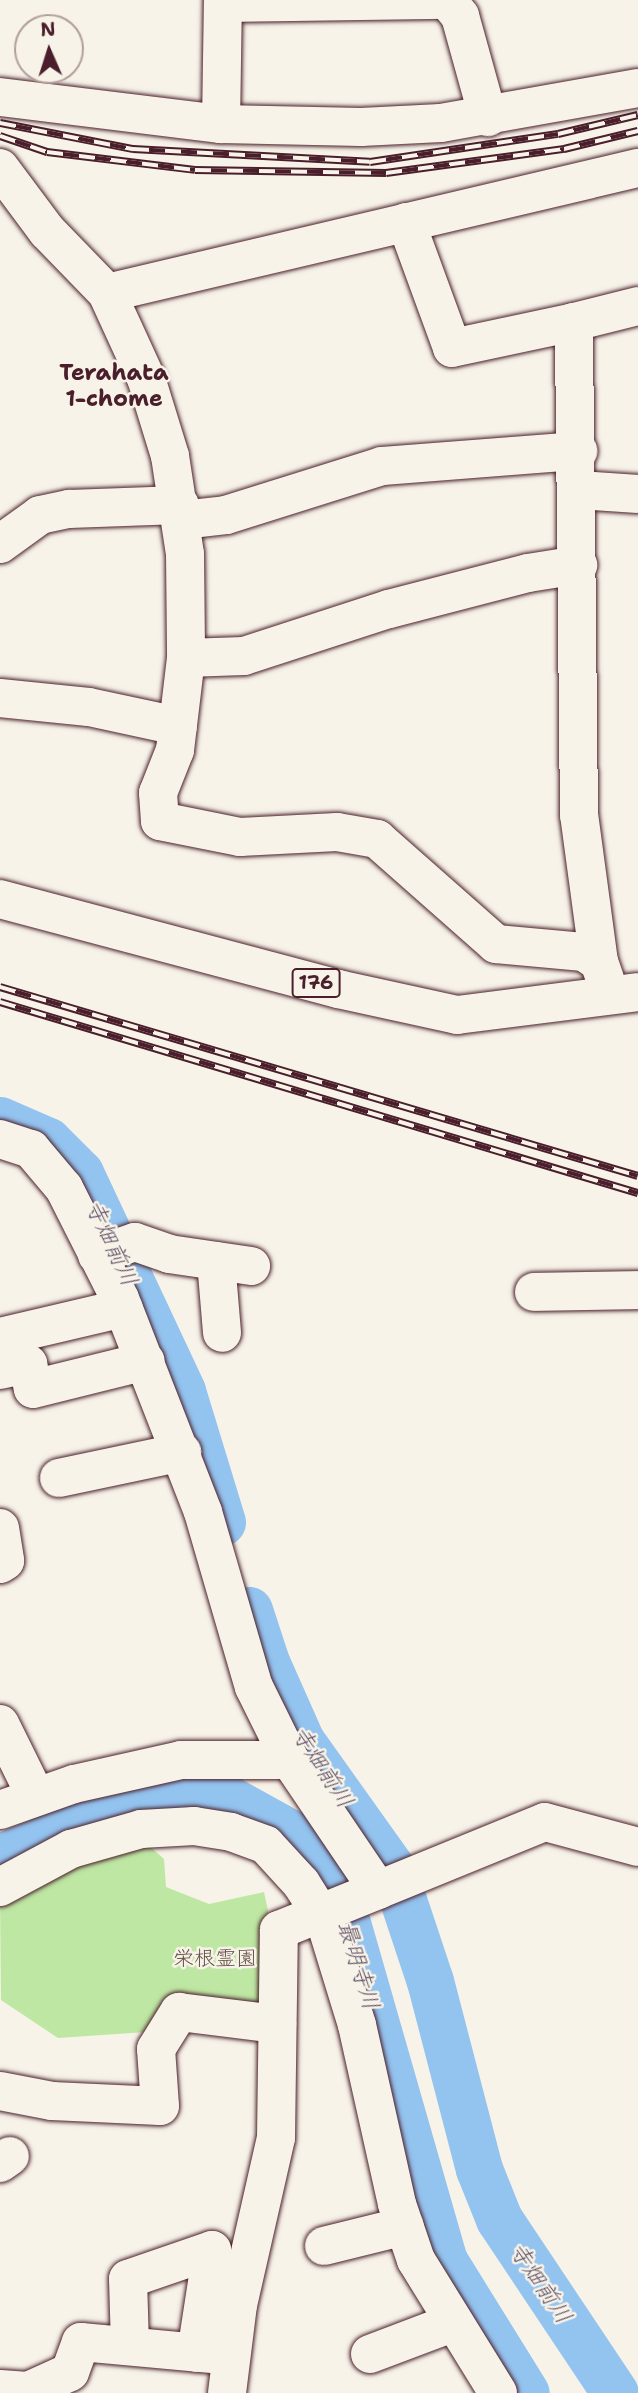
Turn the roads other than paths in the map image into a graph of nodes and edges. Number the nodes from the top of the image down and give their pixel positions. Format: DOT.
graph roads {
  1 [pos="223,1"];
  2 [pos="638,88"];
  3 [pos="0,97"];
  4 [pos="488,117"];
  5 [pos="221,124"];
  6 [pos="0,156"];
  7 [pos="638,168"];
  8 [pos="0,169"];
  9 [pos="405,222"];
  10 [pos="107,293"];
  11 [pos="638,306"];
  12 [pos="574,322"];
  13 [pos="578,451"];
  14 [pos="579,490"];
  15 [pos="638,494"];
  16 [pos="181,513"];
  17 [pos="1,537"];
  18 [pos="578,565"];
  19 [pos="186,657"];
  20 [pos="0,698"];
  21 [pos="178,726"];
  22 [pos="0,899"];
  23 [pos="616,983"];
  24 [pos="24,1137"];
  25 [pos="112,1249"];
  26 [pos="638,1290"];
  27 [pos="534,1292"];
  28 [pos="124,1308"];
  29 [pos="222,1333"];
  30 [pos="0,1337"];
  31 [pos="146,1361"];
  32 [pos="0,1370"];
  33 [pos="182,1452"];
  34 [pos="59,1478"];
  35 [pos="0,1528"];
  36 [pos="0,1564"];
  37 [pos="0,1724"];
  38 [pos="290,1760"];
  39 [pos="36,1797"];
  40 [pos="0,1810"];
  41 [pos="638,1847"];
  42 [pos="388,1886"];
  43 [pos="0,1887"];
  44 [pos="325,1911"];
  45 [pos="277,2024"];
  46 [pos="0,2091"];
  47 [pos="405,2226"];
  48 [pos="324,2246"];
  49 [pos="452,2323"];
  50 [pos="130,2346"];
  51 [pos="212,2354"];
  52 [pos="370,2354"];
  53 [pos="0,2389"];
  54 [pos="227,2393"];
  55 [pos="498,2393"];
  1 -- 4 [label="main road"];
  1 -- 5 [label="main road"];
  2 -- 4 [label="main road"];
  3 -- 5 [label="main road"];
  4 -- 5 [label="main road"];
  6 -- 8 [label="main road"];
  7 -- 9 [label="main road"];
  8 -- 10 [label="main road"];
  9 -- 10 [label="main road"];
  9 -- 12 [label="main road"];
  10 -- 16 [label="main road"];
  11 -- 12 [label="main road"];
  12 -- 13 [label="main road"];
  13 -- 14 [label="main road"];
  13 -- 16 [label="main road"];
  14 -- 15 [label="main road"];
  14 -- 18 [label="main road"];
  16 -- 17 [label="main road"];
  16 -- 19 [label="main road"];
  18 -- 19 [label="main road"];
  18 -- 23 [label="main road"];
  19 -- 21 [label="main road"];
  20 -- 21 [label="main road"];
  21 -- 23 [label="main road"];
  22 -- 23 [label="main road, 176"];
  24 -- 25 [label="main road"];
  25 -- 28 [label="main road"];
  25 -- 29 [label="main road"];
  26 -- 27 [label="main road"];
  28 -- 30 [label="main road"];
  28 -- 31 [label="main road"];
  31 -- 32 [label="main road"];
  31 -- 33 [label="main road"];
  33 -- 34 [label="main road"];
  33 -- 38 [label="main road"];
  35 -- 36 [label="main road"];
  37 -- 39 [label="main road"];
  38 -- 39 [label="main road"];
  38 -- 42 [label="main road"];
  39 -- 40 [label="main road"];
  41 -- 42 [label="main road"];
  42 -- 44 [label="main road"];
  43 -- 44 [label="main road"];
  44 -- 45 [label="main road"];
  44 -- 47 [label="main road"];
  45 -- 46 [label="main road"];
  45 -- 51 [label="main road"];
  47 -- 48 [label="main road"];
  47 -- 49 [label="main road"];
  49 -- 52 [label="main road"];
  49 -- 55 [label="main road"];
  50 -- 51 [label="main road"];
  50 -- 51 [label="main road"];
  50 -- 53 [label="main road"];
  51 -- 54 [label="main road"];
}
